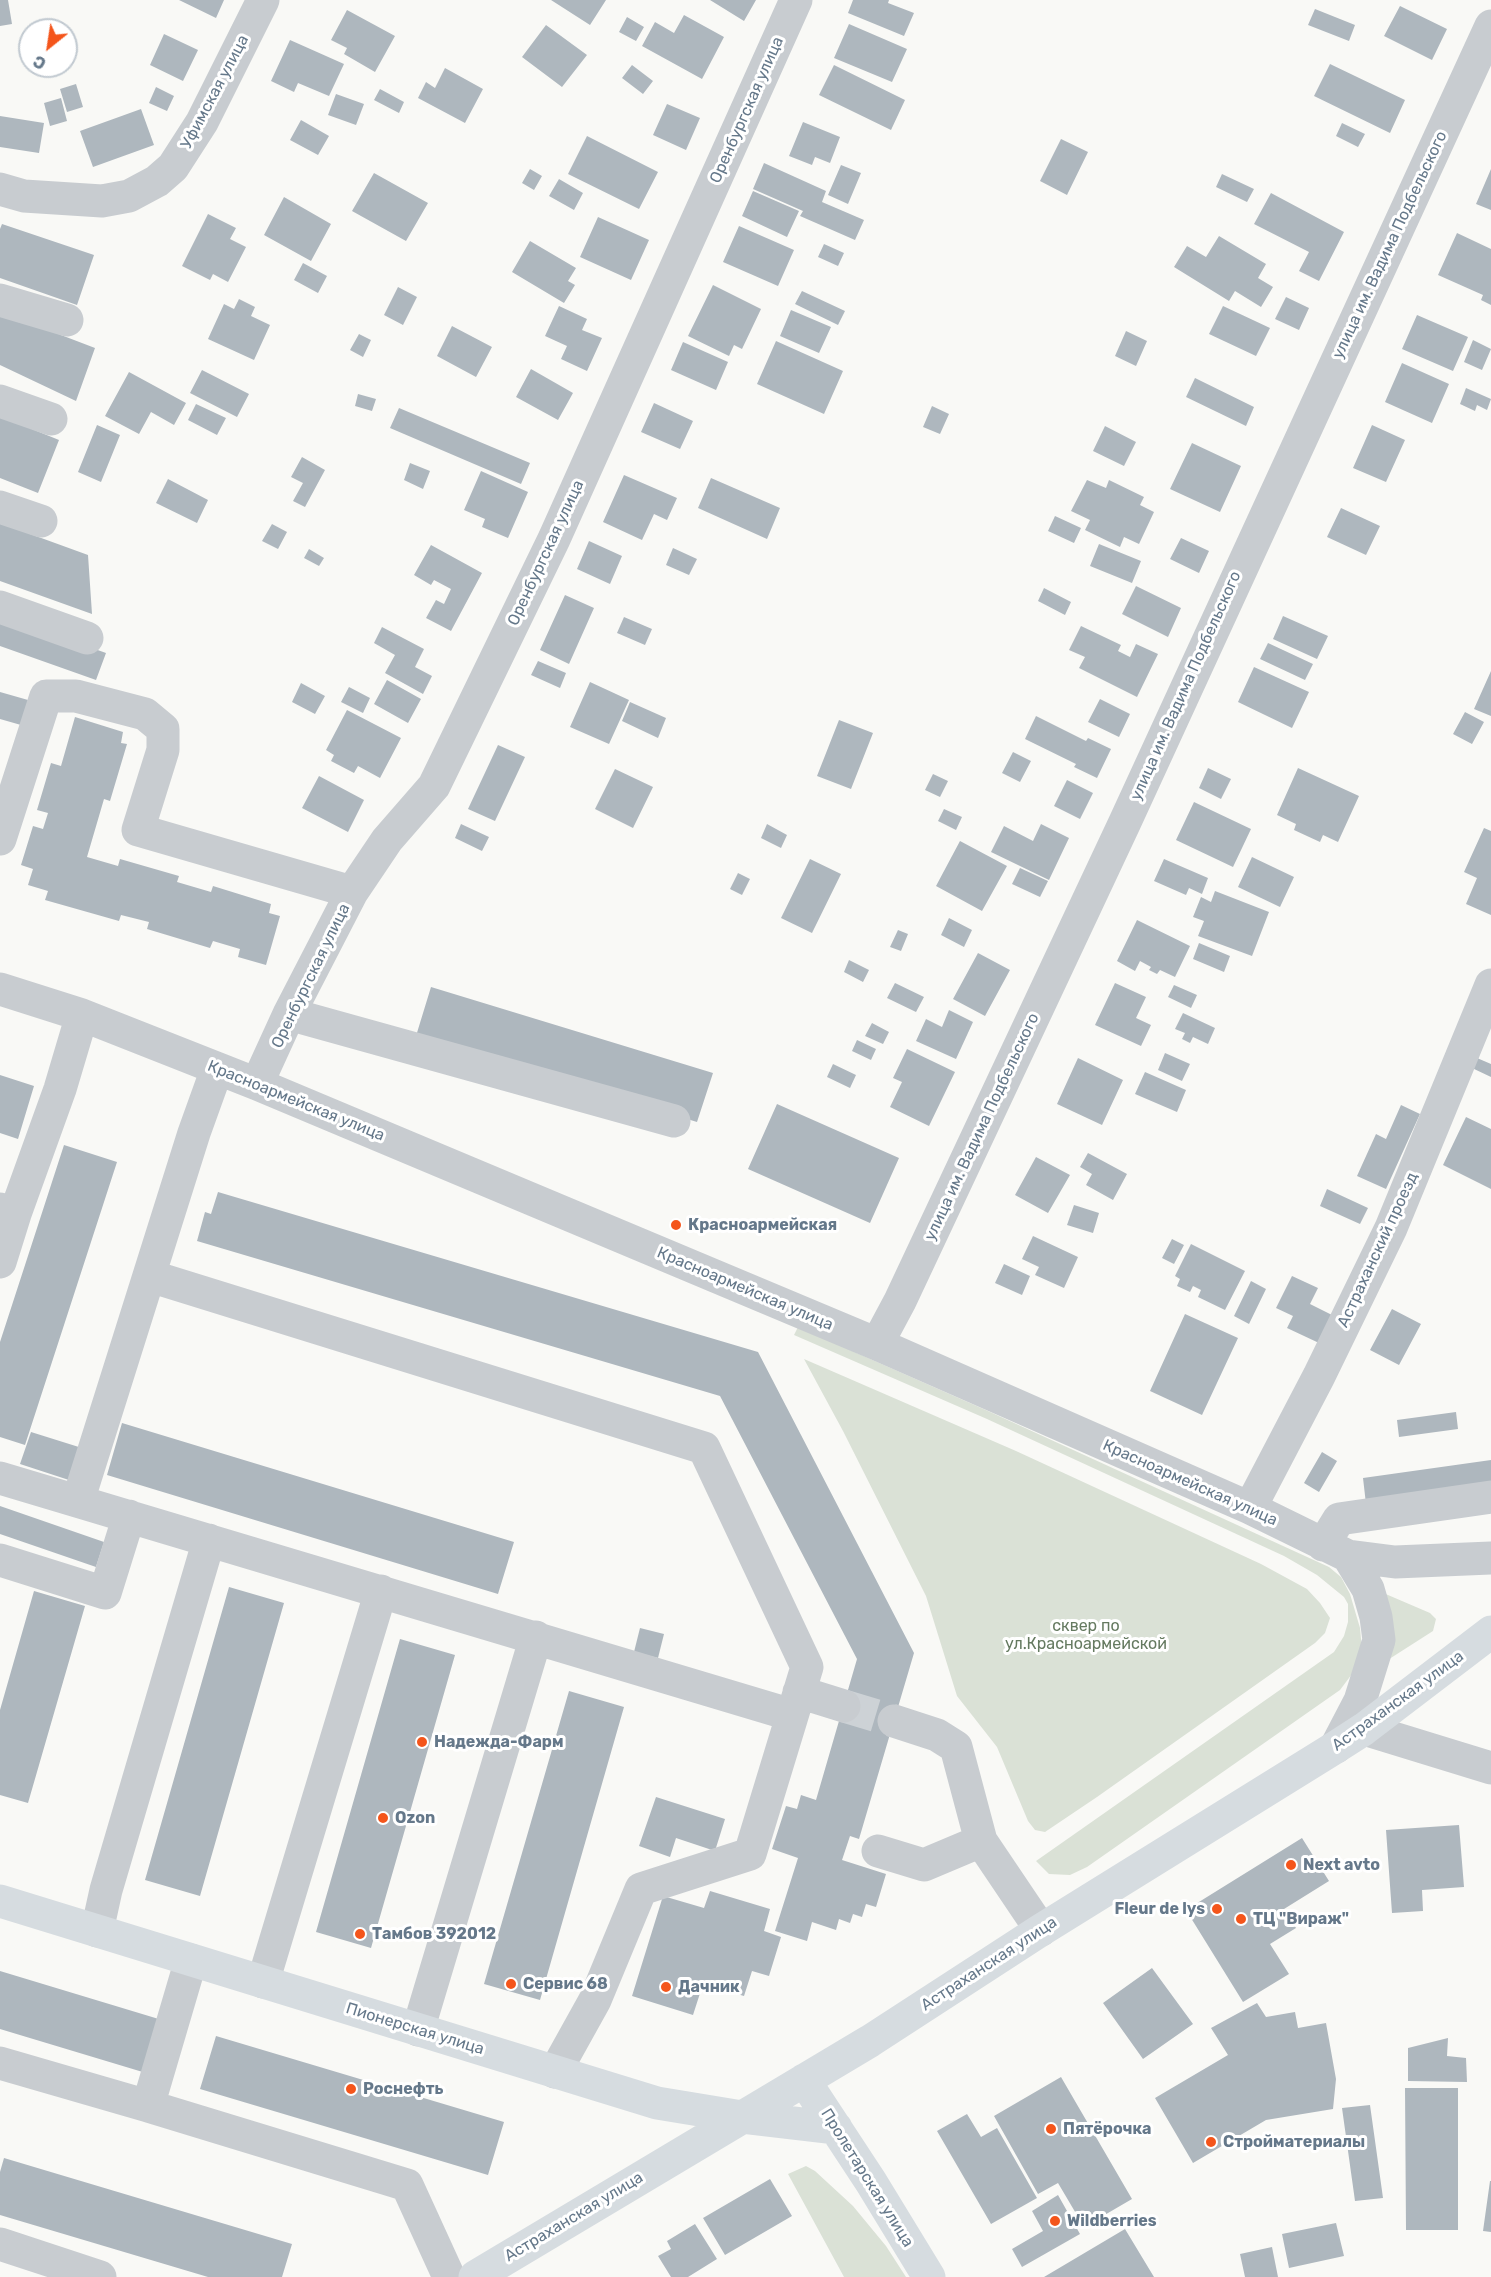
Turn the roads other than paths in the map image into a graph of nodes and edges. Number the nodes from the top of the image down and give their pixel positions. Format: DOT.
graph roads {
  1 [pos="263,0"];
  2 [pos="796,0"];
  3 [pos="1491,26"];
  4 [pos="0,189"];
  5 [pos="0,300"];
  6 [pos="67,320"];
  7 [pos="0,401"];
  8 [pos="51,419"];
  9 [pos="0,507"];
  10 [pos="41,521"];
  11 [pos="0,607"];
  12 [pos="87,638"];
  13 [pos="0,839"];
  14 [pos="352,892"];
  15 [pos="1491,985"];
  16 [pos="0,989"];
  17 [pos="289,1014"];
  18 [pos="82,1015"];
  19 [pos="217,1069"];
  20 [pos="258,1084"];
  21 [pos="674,1121"];
  22 [pos="8,1211"];
  23 [pos="0,1263"];
  24 [pos="150,1276"];
  25 [pos="877,1344"];
  26 [pos="0,1478"];
  27 [pos="1491,1497"];
  28 [pos="78,1501"];
  29 [pos="1250,1508"];
  30 [pos="129,1516"];
  31 [pos="209,1540"];
  32 [pos="1335,1550"];
  33 [pos="1491,1558"];
  34 [pos="0,1560"];
  35 [pos="381,1591"];
  36 [pos="1491,1632"];
  37 [pos="536,1637"];
  38 [pos="795,1703"];
  39 [pos="844,1706"];
  40 [pos="894,1721"];
  41 [pos="1364,1728"];
  42 [pos="1336,1747"];
  43 [pos="1491,1768"];
  44 [pos="981,1841"];
  45 [pos="878,1851"];
  46 [pos="0,1901"];
  47 [pos="1041,1930"];
  48 [pos="97,1931"];
  49 [pos="190,1960"];
  50 [pos="263,1982"];
  51 [pos="418,2030"];
  52 [pos="0,2063"];
  53 [pos="555,2072"];
  54 [pos="804,2080"];
  55 [pos="148,2106"];
  56 [pos="742,2117"];
  57 [pos="836,2128"];
  58 [pos="0,2244"];
  59 [pos="100,2277"];
  60 [pos="449,2277"];
  61 [pos="475,2277"];
  62 [pos="929,2277"];
  1 -- 4 [label="street, Уфимская улица"];
  2 -- 14 [label="street, Оренбургская улица"];
  3 -- 25 [label="street, улица им. Вадима Подбельского"];
  5 -- 6 [label="street"];
  7 -- 8 [label="street"];
  9 -- 10 [label="street"];
  11 -- 12 [label="street"];
  13 -- 14 [label="street"];
  14 -- 17 [label="street, Оренбургская улица"];
  15 -- 29 [label="street, Астраханский проезд"];
  16 -- 18 [label="street, Красноармейская улица"];
  17 -- 20 [label="street, Оренбургская улица"];
  17 -- 21 [label="street"];
  18 -- 19 [label="street, Красноармейская улица"];
  18 -- 22 [label="street"];
  19 -- 20 [label="street, Красноармейская улица"];
  19 -- 24 [label="street"];
  20 -- 25 [label="street, Красноармейская улица"];
  22 -- 23 [label="street"];
  24 -- 28 [label="street"];
  24 -- 38 [label="street"];
  25 -- 29 [label="street, Красноармейская улица"];
  26 -- 28 [label="street"];
  27 -- 32 [label="street"];
  28 -- 30 [label="street"];
  29 -- 32 [label="street, Красноармейская улица"];
  30 -- 31 [label="street"];
  30 -- 34 [label="street"];
  31 -- 35 [label="street"];
  31 -- 48 [label="street"];
  32 -- 33 [label="street, Красноармейская улица"];
  32 -- 42 [label="street"];
  35 -- 37 [label="street"];
  35 -- 50 [label="street"];
  36 -- 41 [label="main road, Астраханская улица"];
  37 -- 38 [label="street"];
  37 -- 51 [label="street"];
  38 -- 39 [label="street"];
  38 -- 53 [label="street"];
  40 -- 44 [label="street"];
  41 -- 42 [label="main road, Астраханская улица"];
  41 -- 43 [label="street"];
  42 -- 47 [label="main road, Астраханская улица"];
  44 -- 45 [label="street"];
  44 -- 47 [label="street"];
  46 -- 48 [label="main road, Пионерская улица"];
  47 -- 54 [label="main road, Астраханская улица"];
  48 -- 49 [label="main road, Пионерская улица"];
  49 -- 50 [label="main road, Пионерская улица"];
  49 -- 55 [label="street"];
  50 -- 51 [label="main road, Пионерская улица"];
  51 -- 53 [label="main road, Пионерская улица"];
  52 -- 55 [label="street"];
  53 -- 56 [label="main road, Пионерская улица"];
  54 -- 56 [label="main road, Астраханская улица"];
  54 -- 57 [label="main road, Пролетарская улица"];
  55 -- 60 [label="street"];
  56 -- 57 [label="main road, Пионерская улица"];
  56 -- 61 [label="main road, Астраханская улица"];
  57 -- 62 [label="main road, Пролетарская улица"];
  58 -- 59 [label="street"];
}
